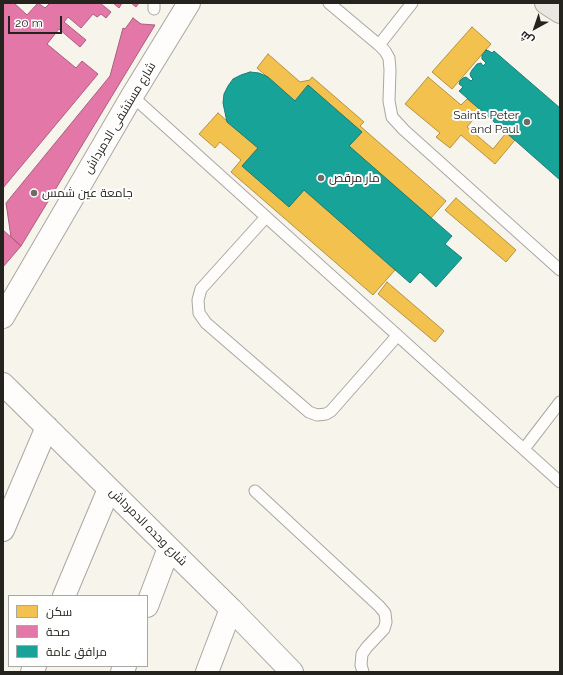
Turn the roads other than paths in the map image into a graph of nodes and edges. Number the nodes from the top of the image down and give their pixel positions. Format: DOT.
graph roads {
  1 [pos="190,3"];
  2 [pos="328,3"];
  3 [pos="412,3"];
  4 [pos="546,3"];
  5 [pos="560,12"];
  6 [pos="379,44"];
  7 [pos="132,96"];
  8 [pos="266,217"];
  9 [pos="560,270"];
  10 [pos="3,317"];
  11 [pos="398,336"];
  12 [pos="3,384"];
  13 [pos="560,402"];
  14 [pos="47,427"];
  15 [pos="524,450"];
  16 [pos="560,482"];
  17 [pos="109,489"];
  18 [pos="254,491"];
  19 [pos="3,530"];
  20 [pos="169,548"];
  21 [pos="64,595"];
  22 [pos="148,603"];
  23 [pos="231,609"];
  24 [pos="207,672"];
  25 [pos="292,672"];
  26 [pos="363,672"];
  1 -- 7 [label="street, شارع مستشفى الدمرداش"];
  2 -- 6 [label="lane"];
  3 -- 6 [label="lane"];
  4 -- 5 [label="main road"];
  6 -- 9 [label="lane"];
  7 -- 8 [label="lane"];
  7 -- 10 [label="street, شارع مستشفى الدمرداش"];
  8 -- 11 [label="lane"];
  8 -- 11 [label="lane"];
  11 -- 15 [label="lane"];
  12 -- 14 [label="street, شارع وحده الدمرداش"];
  13 -- 15 [label="lane"];
  14 -- 17 [label="street, شارع وحده الدمرداش"];
  14 -- 19 [label="street"];
  15 -- 16 [label="lane"];
  17 -- 20 [label="street, شارع وحده الدمرداش"];
  17 -- 21 [label="street"];
  18 -- 26 [label="lane"];
  20 -- 22 [label="street"];
  20 -- 23 [label="street, شارع وحده الدمرداش"];
  23 -- 24 [label="street"];
  23 -- 25 [label="street, شارع وحده الدمرداش"];
}
